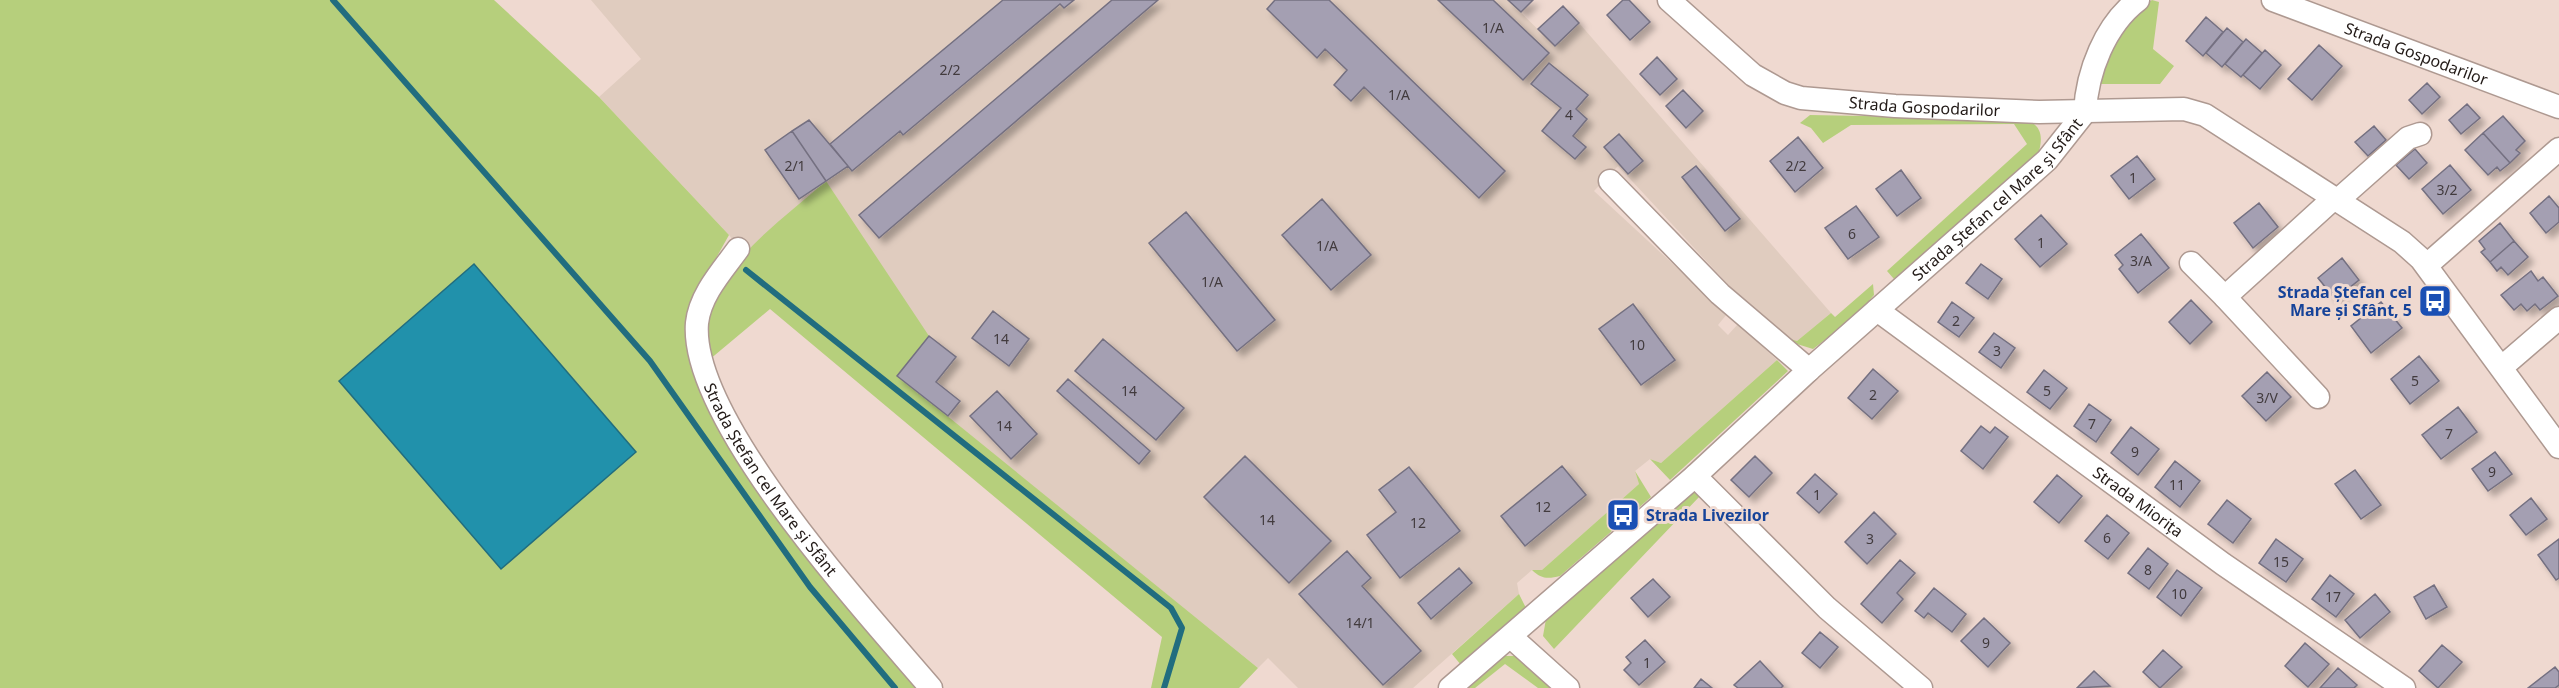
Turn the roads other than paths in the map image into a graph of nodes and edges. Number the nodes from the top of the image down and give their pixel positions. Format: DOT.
graph roads {
  1 [pos="1669,0"];
  2 [pos="2138,0"];
  3 [pos="2273,0"];
  4 [pos="2559,107"];
  5 [pos="2085,112"];
  6 [pos="2420,134"];
  7 [pos="2559,149"];
  8 [pos="1610,181"];
  9 [pos="2336,199"];
  10 [pos="738,249"];
  11 [pos="2192,263"];
  12 [pos="2427,265"];
  13 [pos="2225,297"];
  14 [pos="1877,310"];
  15 [pos="2559,318"];
  16 [pos="2502,367"];
  17 [pos="1809,370"];
  18 [pos="2318,397"];
  19 [pos="2559,447"];
  20 [pos="1695,476"];
  21 [pos="1511,636"];
  22 [pos="1565,687"];
  23 [pos="931,688"];
  24 [pos="1450,688"];
  25 [pos="1921,688"];
  26 [pos="2404,688"];
  1 -- 5 [label="street, Strada Gospodarilor"];
  2 -- 5 [label="street"];
  3 -- 4 [label="street, Strada Gospodarilor"];
  5 -- 9 [label="street, Strada Ștefan cel Mare și Sfânt"];
  5 -- 14 [label="street, Strada Ștefan cel Mare și Sfânt"];
  6 -- 9 [label="street"];
  7 -- 12 [label="street"];
  8 -- 17 [label="street"];
  9 -- 12 [label="street, Strada Ștefan cel Mare și Sfânt"];
  9 -- 13 [label="street"];
  10 -- 23 [label="street, Strada Ștefan cel Mare și Sfânt"];
  11 -- 13 [label="street"];
  12 -- 16 [label="street, Strada Ștefan cel Mare și Sfânt"];
  13 -- 18 [label="street"];
  14 -- 17 [label="street, Strada Ștefan cel Mare și Sfânt"];
  14 -- 26 [label="street, Strada Miorița"];
  15 -- 16 [label="street"];
  16 -- 19 [label="street, Strada Ștefan cel Mare și Sfânt"];
  17 -- 20 [label="street, Strada Ștefan cel Mare și Sfânt"];
  20 -- 21 [label="street, Strada Ștefan cel Mare și Sfânt"];
  20 -- 25 [label="street"];
  21 -- 22 [label="street"];
  21 -- 24 [label="street, Strada Ștefan cel Mare și Sfânt"];
}
